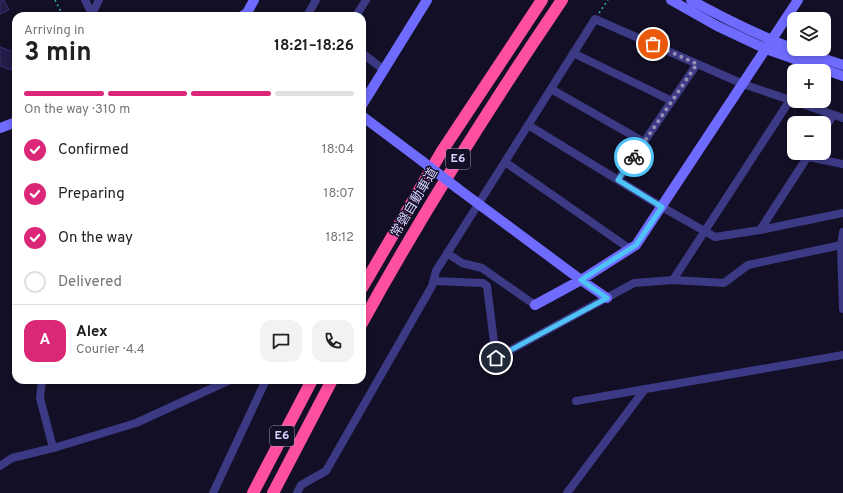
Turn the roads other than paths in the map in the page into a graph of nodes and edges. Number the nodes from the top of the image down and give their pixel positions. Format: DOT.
graph roads {
  1 [pos="85,0"];
  2 [pos="100,0"];
  3 [pos="254,0"];
  4 [pos="316,0"];
  5 [pos="366,0"];
  6 [pos="427,0"];
  7 [pos="542,0"];
  8 [pos="562,0"];
  9 [pos="671,0"];
  10 [pos="691,0"];
  11 [pos="798,0"];
  12 [pos="91,12"];
  13 [pos="94,12"];
  14 [pos="248,12"];
  15 [pos="310,12"];
  16 [pos="358,12"];
  17 [pos="769,45"];
  18 [pos="787,48"];
  19 [pos="573,53"];
  20 [pos="366,56"];
  21 [pos="817,56"];
  22 [pos="697,64"];
  23 [pos="843,64"];
  24 [pos="384,70"];
  25 [pos="843,76"];
  26 [pos="743,84"];
  27 [pos="551,89"];
  28 [pos="366,99"];
  29 [pos="787,99"];
  30 [pos="672,101"];
  31 [pos="787,105"];
  32 [pos="813,108"];
  33 [pos="833,115"];
  34 [pos="831,118"];
  35 [pos="843,118"];
  36 [pos="366,119"];
  37 [pos="12,124"];
  38 [pos="528,125"];
  39 [pos="0,128"];
  40 [pos="644,142"];
  41 [pos="806,160"];
  42 [pos="828,160"];
  43 [pos="505,162"];
  44 [pos="843,164"];
  45 [pos="618,180"];
  46 [pos="479,204"];
  47 [pos="662,207"];
  48 [pos="843,212"];
  49 [pos="760,230"];
  50 [pos="704,231"];
  51 [pos="843,232"];
  52 [pos="841,244"];
  53 [pos="630,249"];
  54 [pos="447,253"];
  55 [pos="581,280"];
  56 [pos="673,280"];
  57 [pos="366,281"];
  58 [pos="434,281"];
  59 [pos="607,298"];
  60 [pos="535,305"];
  61 [pos="843,309"];
  62 [pos="366,316"];
  63 [pos="843,355"];
  64 [pos="42,384"];
  65 [pos="221,384"];
  66 [pos="264,384"];
  67 [pos="310,384"];
  68 [pos="330,384"];
  69 [pos="646,389"];
  70 [pos="576,401"];
  71 [pos="53,448"];
  72 [pos="0,466"];
  73 [pos="213,493"];
  74 [pos="254,493"];
  75 [pos="273,493"];
  76 [pos="297,493"];
  77 [pos="567,493"];
  1 -- 12 [label="street"];
  2 -- 13 [label="street"];
  3 -- 14 [label="street"];
  4 -- 15 [label="street"];
  5 -- 16 [label="street"];
  6 -- 24 [label="street"];
  7 -- 57 [label="highway, 常磐自動車道 / E6"];
  8 -- 62 [label="highway, 常磐自動車道 / E6"];
  9 -- 17 [label="street"];
  10 -- 17 [label="street"];
  11 -- 17 [label="street"];
  17 -- 18 [label="street"];
  17 -- 25 [label="street"];
  17 -- 26 [label="street"];
  19 -- 22 [label="street"];
  19 -- 27 [label="street"];
  19 -- 30 [label="street"];
  20 -- 24 [label="street"];
  21 -- 23 [label="street"];
  22 -- 26 [label="street"];
  22 -- 30 [label="street"];
  24 -- 28 [label="street"];
  26 -- 29 [label="street"];
  26 -- 47 [label="street"];
  27 -- 38 [label="street"];
  27 -- 40 [label="street"];
  30 -- 40 [label="street"];
  31 -- 50 [label="street"];
  32 -- 33 [label="street"];
  33 -- 34 [label="street"];
  33 -- 35 [label="street"];
  36 -- 46 [label="street, bridge"];
  37 -- 39 [label="street"];
  38 -- 43 [label="street"];
  38 -- 45 [label="street"];
  40 -- 45 [label="street"];
  41 -- 49 [label="street"];
  42 -- 44 [label="street"];
  43 -- 46 [label="street"];
  43 -- 53 [label="street"];
  45 -- 47 [label="street"];
  46 -- 54 [label="street"];
  46 -- 55 [label="street"];
  47 -- 50 [label="street"];
  47 -- 53 [label="street"];
  48 -- 49 [label="street"];
  49 -- 50 [label="street"];
  50 -- 56 [label="street"];
  51 -- 52 [label="street"];
  52 -- 56 [label="street"];
  52 -- 61 [label="street"];
  53 -- 55 [label="street"];
  54 -- 58 [label="street"];
  54 -- 60 [label="street"];
  55 -- 59 [label="street"];
  55 -- 60 [label="street"];
  56 -- 59 [label="street"];
  58 -- 59 [label="street"];
  58 -- 76 [label="street"];
  63 -- 69 [label="street"];
  64 -- 71 [label="street"];
  65 -- 71 [label="street"];
  66 -- 73 [label="street"];
  67 -- 74 [label="highway, E6"];
  68 -- 75 [label="highway, E6"];
  69 -- 70 [label="street"];
  69 -- 77 [label="street"];
  71 -- 72 [label="street"];
}
